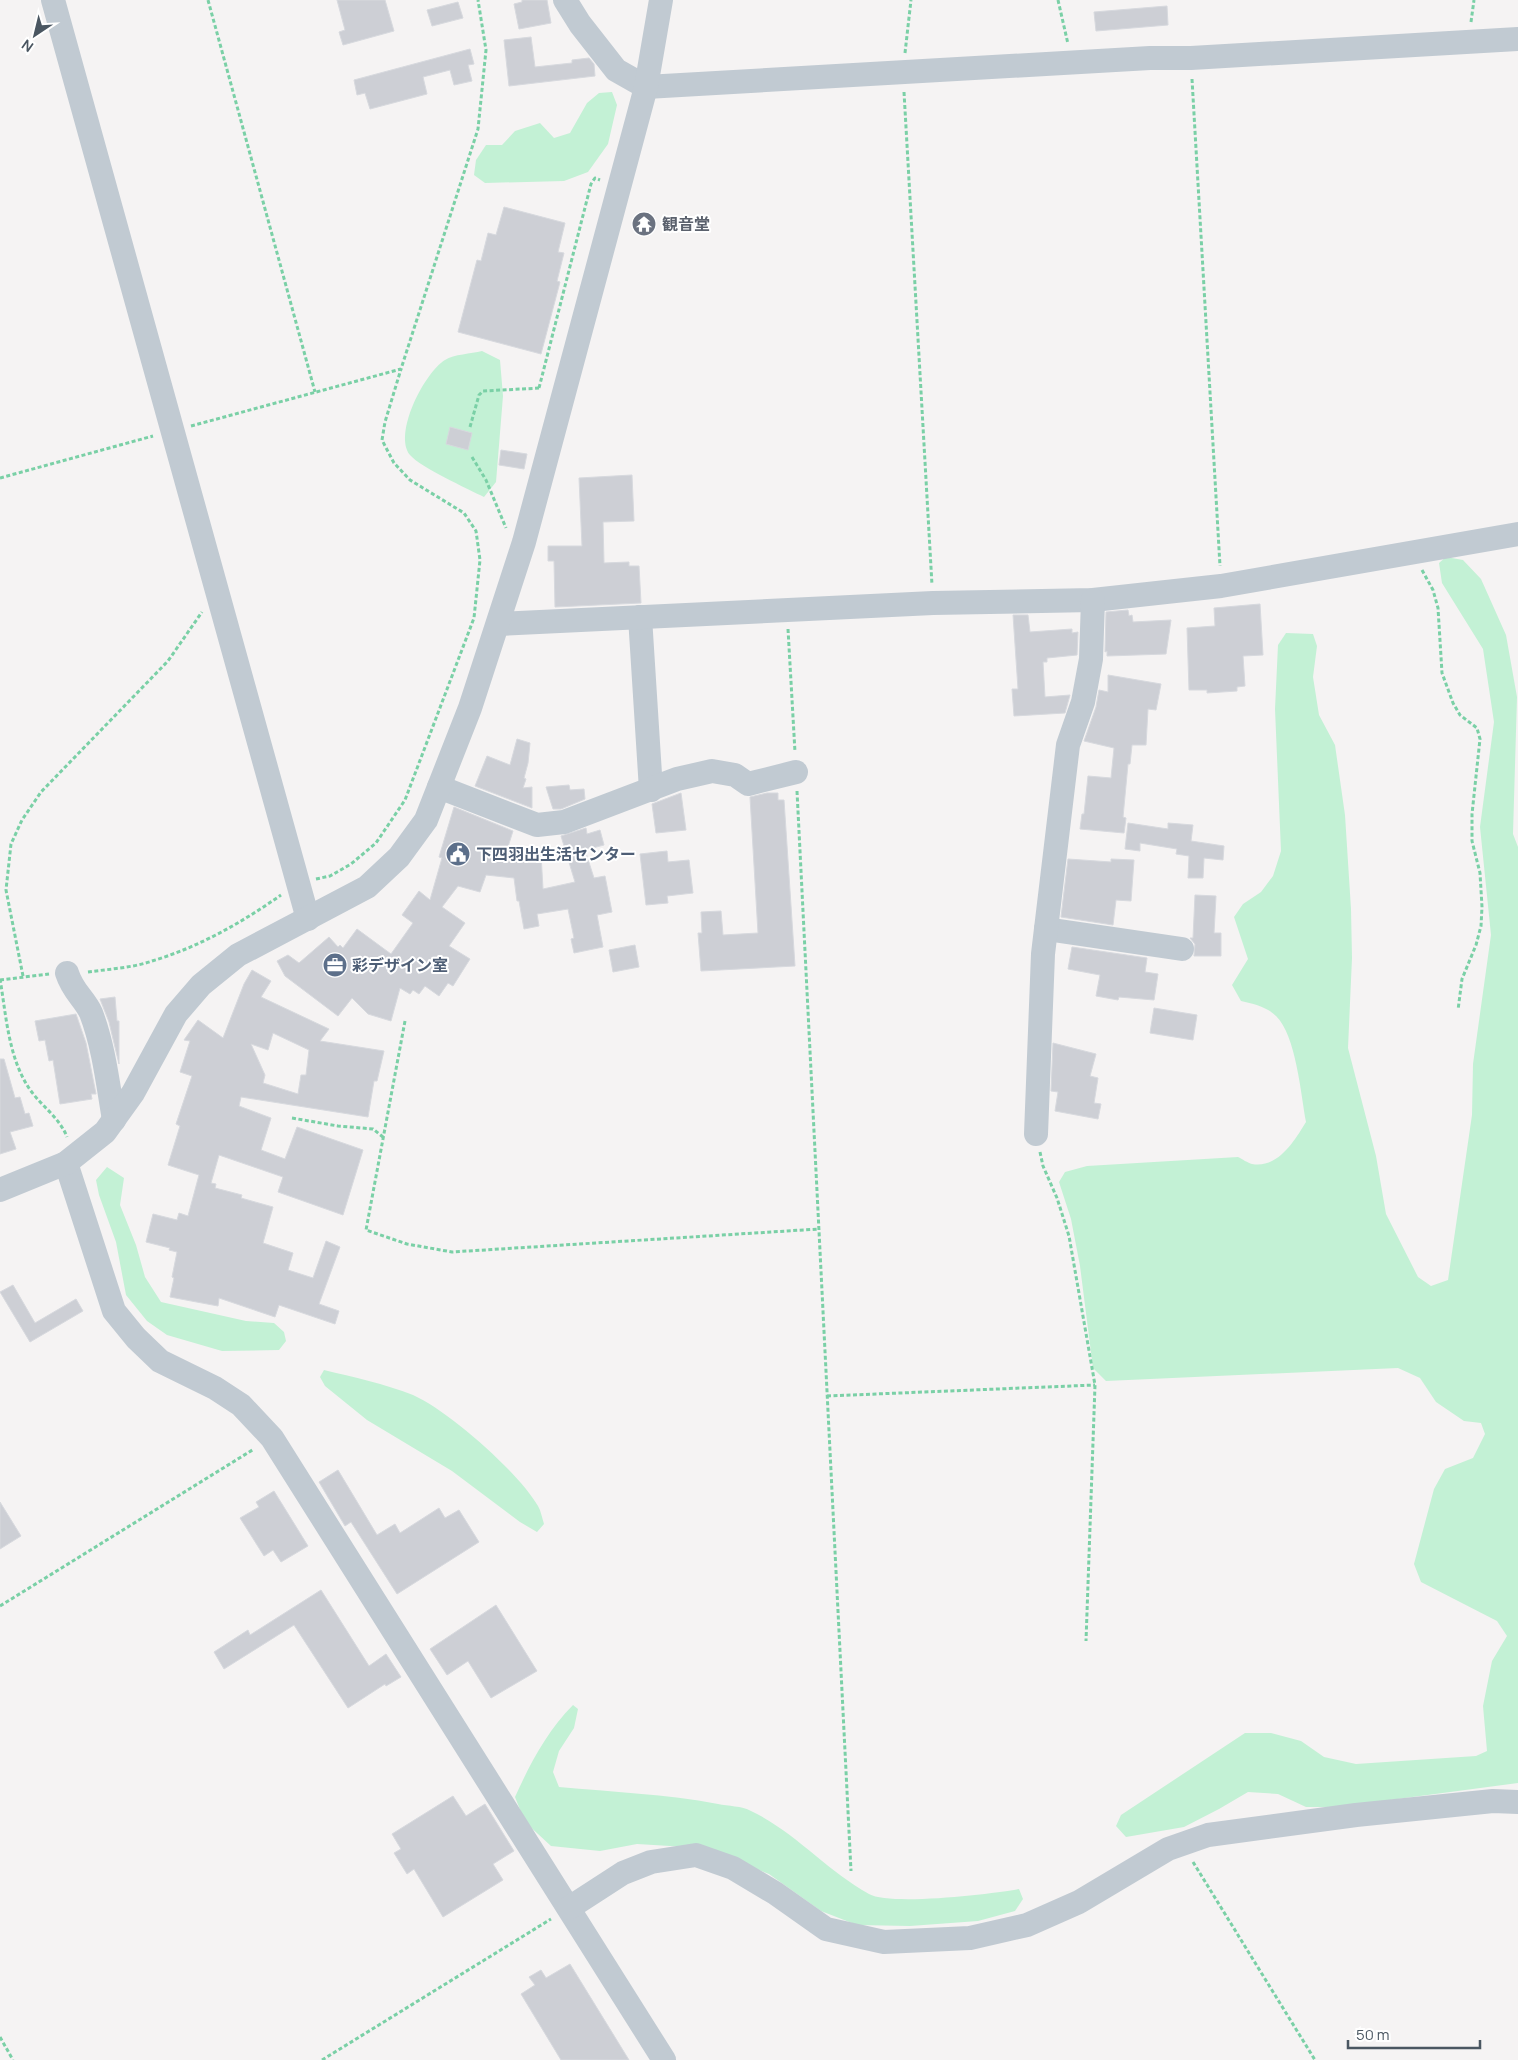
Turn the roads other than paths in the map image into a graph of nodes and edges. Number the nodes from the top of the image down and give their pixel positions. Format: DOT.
graph roads {
  1 [pos="53,0"];
  2 [pos="565,0"];
  3 [pos="661,0"];
  4 [pos="1518,39"];
  5 [pos="646,87"];
  6 [pos="1518,534"];
  7 [pos="1093,600"];
  8 [pos="640,617"];
  9 [pos="498,624"];
  10 [pos="796,772"];
  11 [pos="440,786"];
  12 [pos="651,790"];
  13 [pos="308,919"];
  14 [pos="1046,930"];
  15 [pos="1182,949"];
  16 [pos="67,973"];
  17 [pos="114,1120"];
  18 [pos="1036,1134"];
  19 [pos="70,1160"];
  20 [pos="0,1190"];
  21 [pos="1518,1802"];
  22 [pos="569,1908"];
  23 [pos="664,2060"];
  1 -- 13 [label="street"];
  2 -- 5 [label="street"];
  3 -- 5 [label="street"];
  4 -- 5 [label="street"];
  5 -- 9 [label="street"];
  6 -- 7 [label="street"];
  7 -- 8 [label="street"];
  7 -- 14 [label="street"];
  8 -- 9 [label="street"];
  8 -- 12 [label="street"];
  9 -- 11 [label="street"];
  10 -- 12 [label="street"];
  11 -- 12 [label="street"];
  11 -- 13 [label="street"];
  13 -- 17 [label="street"];
  14 -- 15 [label="street"];
  14 -- 18 [label="street"];
  16 -- 17 [label="street"];
  17 -- 19 [label="street"];
  19 -- 20 [label="street"];
  19 -- 22 [label="street"];
  21 -- 22 [label="street"];
  22 -- 23 [label="street"];
}
